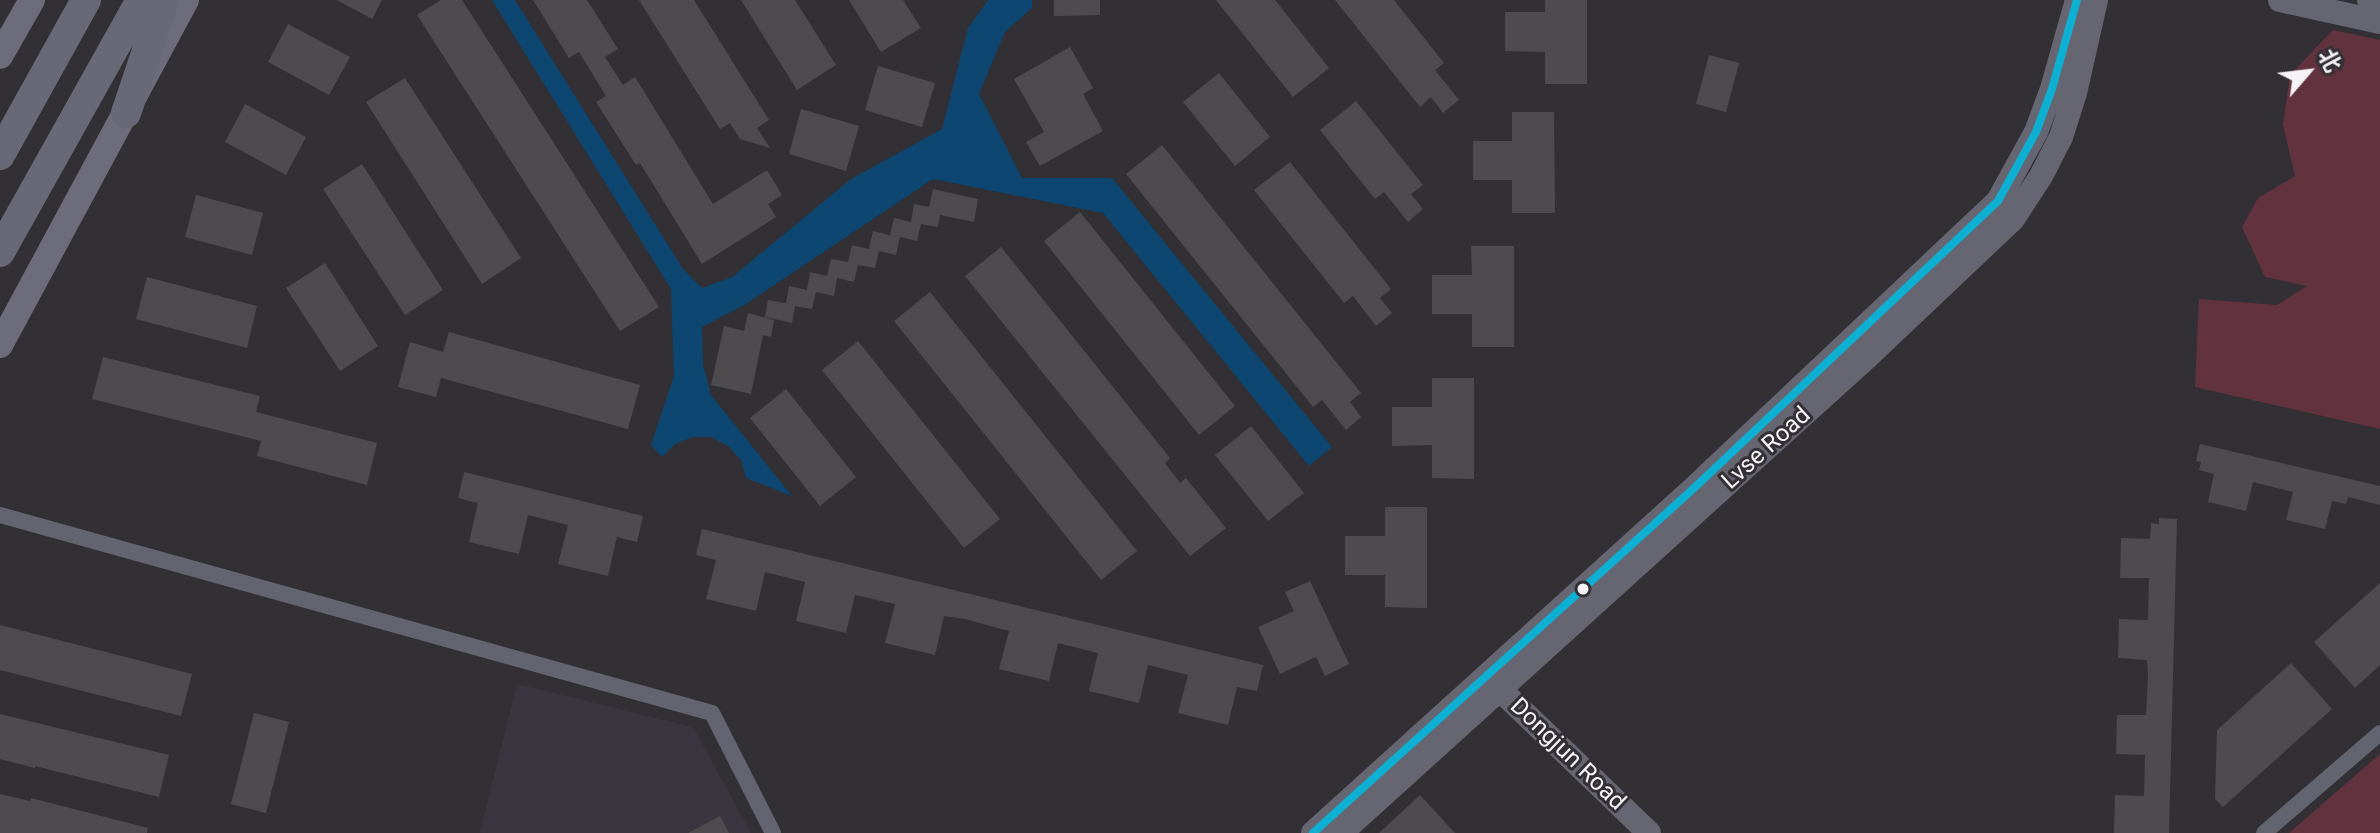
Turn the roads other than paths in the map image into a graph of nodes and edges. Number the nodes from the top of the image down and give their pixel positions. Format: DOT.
graph roads {
  1 [pos="32,0"];
  2 [pos="86,0"];
  3 [pos="141,0"];
  4 [pos="164,0"];
  5 [pos="186,0"];
  6 [pos="2077,0"];
  7 [pos="2096,0"];
  8 [pos="2280,0"];
  9 [pos="2369,0"];
  10 [pos="2380,2"];
  11 [pos="2380,22"];
  12 [pos="0,56"];
  13 [pos="126,113"];
  14 [pos="0,155"];
  15 [pos="0,252"];
  16 [pos="0,345"];
  17 [pos="0,515"];
  18 [pos="1493,684"];
  19 [pos="2380,733"];
  20 [pos="2269,830"];
  21 [pos="773,833"];
  22 [pos="1313,833"];
  23 [pos="1341,833"];
  24 [pos="1649,833"];
  1 -- 12 [label="main road"];
  2 -- 14 [label="highway"];
  3 -- 15 [label="highway"];
  4 -- 13 [label="highway"];
  5 -- 13 [label="main road"];
  6 -- 18 [label="main road, Lvse Road"];
  7 -- 18 [label="main road, Lvse Road"];
  8 -- 11 [label="main road"];
  9 -- 10 [label="main road"];
  13 -- 16 [label="main road"];
  17 -- 21 [label="street"];
  18 -- 22 [label="main road, Lvse Road"];
  18 -- 23 [label="main road, Lvse Road"];
  18 -- 24 [label="main road, Dongjun Road"];
  19 -- 20 [label="street"];
}
